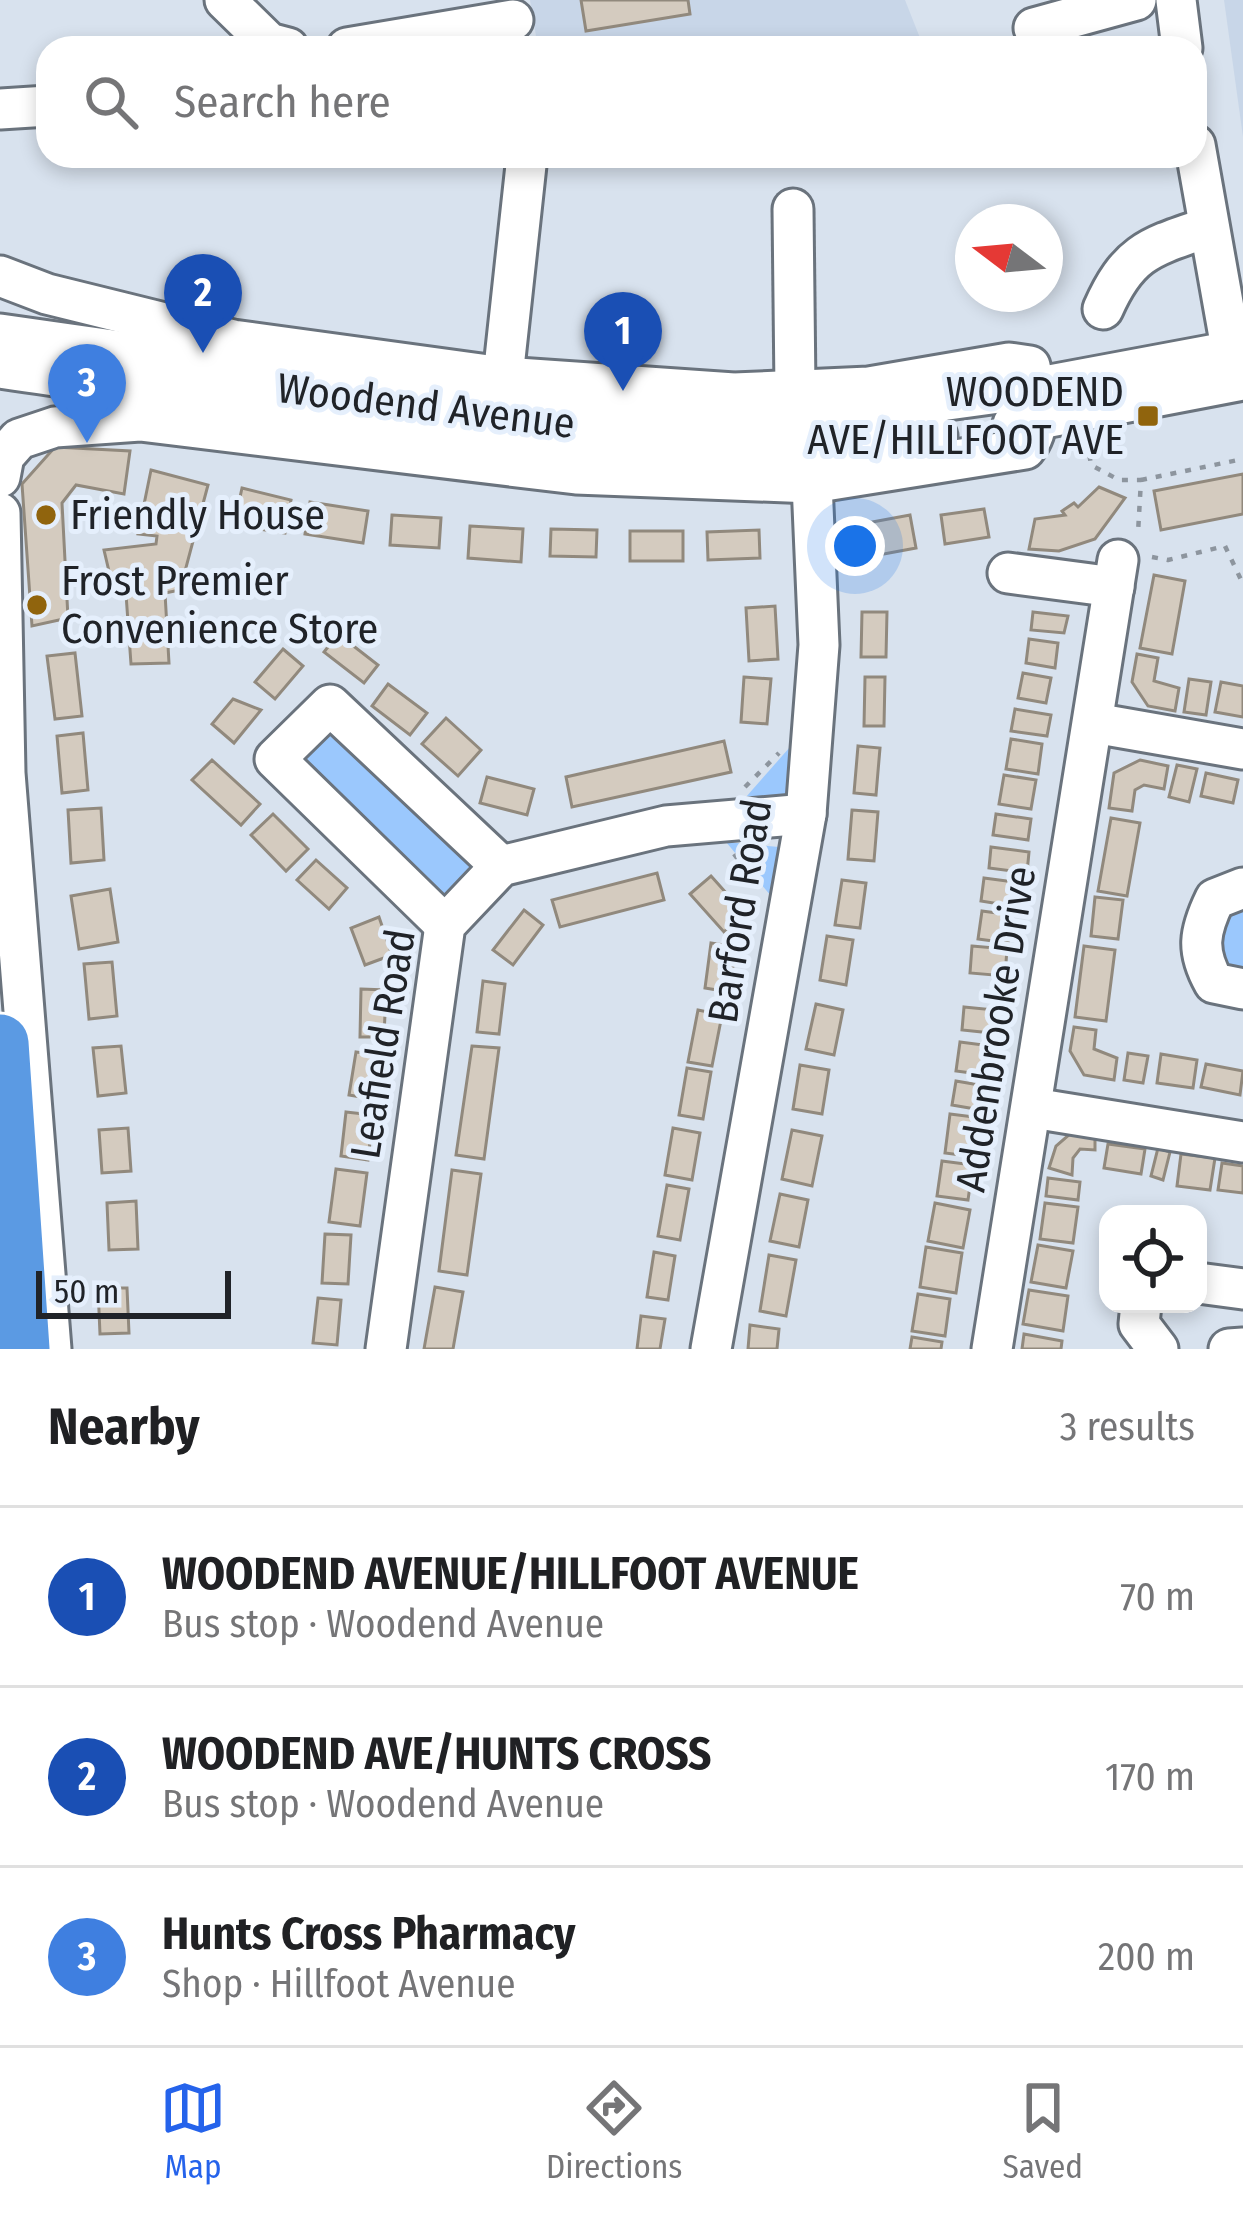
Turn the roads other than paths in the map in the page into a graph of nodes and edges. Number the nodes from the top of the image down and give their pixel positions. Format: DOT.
graph roads {
  1 [pos="225,0"];
  2 [pos="1136,0"];
  3 [pos="1176,0"];
  4 [pos="513,23"];
  5 [pos="1034,28"];
  6 [pos="262,36"];
  7 [pos="427,36"];
  8 [pos="1180,36"];
  9 [pos="36,107"];
  10 [pos="0,109"];
  11 [pos="526,168"];
  12 [pos="1198,168"];
  13 [pos="793,208"];
  14 [pos="1206,228"];
  15 [pos="0,277"];
  16 [pos="1103,308"];
  17 [pos="0,334"];
  18 [pos="1239,365"];
  19 [pos="0,368"];
  20 [pos="143,371"];
  21 [pos="503,376"];
  22 [pos="93,382"];
  23 [pos="795,390"];
  24 [pos="0,395"];
  25 [pos="1035,404"];
  26 [pos="0,477"];
  27 [pos="812,483"];
  28 [pos="0,513"];
  29 [pos="1008,572"];
  30 [pos="0,630"];
  31 [pos="1094,723"];
  32 [pos="1243,749"];
  33 [pos="806,814"];
  34 [pos="501,866"];
  35 [pos="1243,888"];
  36 [pos="445,925"];
  37 [pos="1243,989"];
  38 [pos="0,1043"];
  39 [pos="1033,1108"];
  40 [pos="1243,1142"];
  41 [pos="1207,1284"];
  42 [pos="1243,1289"];
  43 [pos="1140,1313"];
  44 [pos="1243,1348"];
  45 [pos="21,1349"];
  46 [pos="51,1349"];
  47 [pos="386,1349"];
  48 [pos="711,1349"];
  49 [pos="992,1349"];
  50 [pos="1158,1349"];
  51 [pos="1229,1349"];
  1 -- 6 [label="street"];
  2 -- 5 [label="street"];
  3 -- 8 [label="street"];
  4 -- 7 [label="street"];
  9 -- 10 [label="street"];
  11 -- 21 [label="street"];
  12 -- 14 [label="street"];
  13 -- 23 [label="street"];
  14 -- 16 [label="street"];
  14 -- 18 [label="street"];
  15 -- 20 [label="street, Woodend Avenue"];
  17 -- 20 [label="street, Woodend Avenue"];
  18 -- 25 [label="street, Woodend Avenue"];
  18 -- 25 [label="street, Woodend Avenue"];
  19 -- 22 [label="street, Woodend Avenue"];
  20 -- 21 [label="street, Woodend Avenue"];
  20 -- 22 [label="street, Woodend Avenue"];
  20 -- 25 [label="street, Woodend Avenue"];
  20 -- 26 [label="street"];
  20 -- 27 [label="street, Woodend Avenue"];
  21 -- 23 [label="street, Woodend Avenue"];
  22 -- 24 [label="street"];
  23 -- 25 [label="street, Woodend Avenue"];
  25 -- 27 [label="street, Woodend Avenue"];
  27 -- 33 [label="street, Barford Road"];
  28 -- 30 [label="street"];
  29 -- 31 [label="street, Addenbrooke Drive"];
  30 -- 46 [label="street"];
  31 -- 32 [label="street"];
  31 -- 39 [label="street, Addenbrooke Drive"];
  33 -- 34 [label="street"];
  33 -- 48 [label="street, Barford Road"];
  34 -- 36 [label="street, Leafield Road"];
  34 -- 36 [label="street"];
  35 -- 37 [label="street"];
  36 -- 47 [label="street, Leafield Road"];
  38 -- 45 [label="highway"];
  39 -- 40 [label="street"];
  39 -- 49 [label="street, Addenbrooke Drive"];
  41 -- 42 [label="street"];
  43 -- 50 [label="street"];
  44 -- 51 [label="street"];
}
